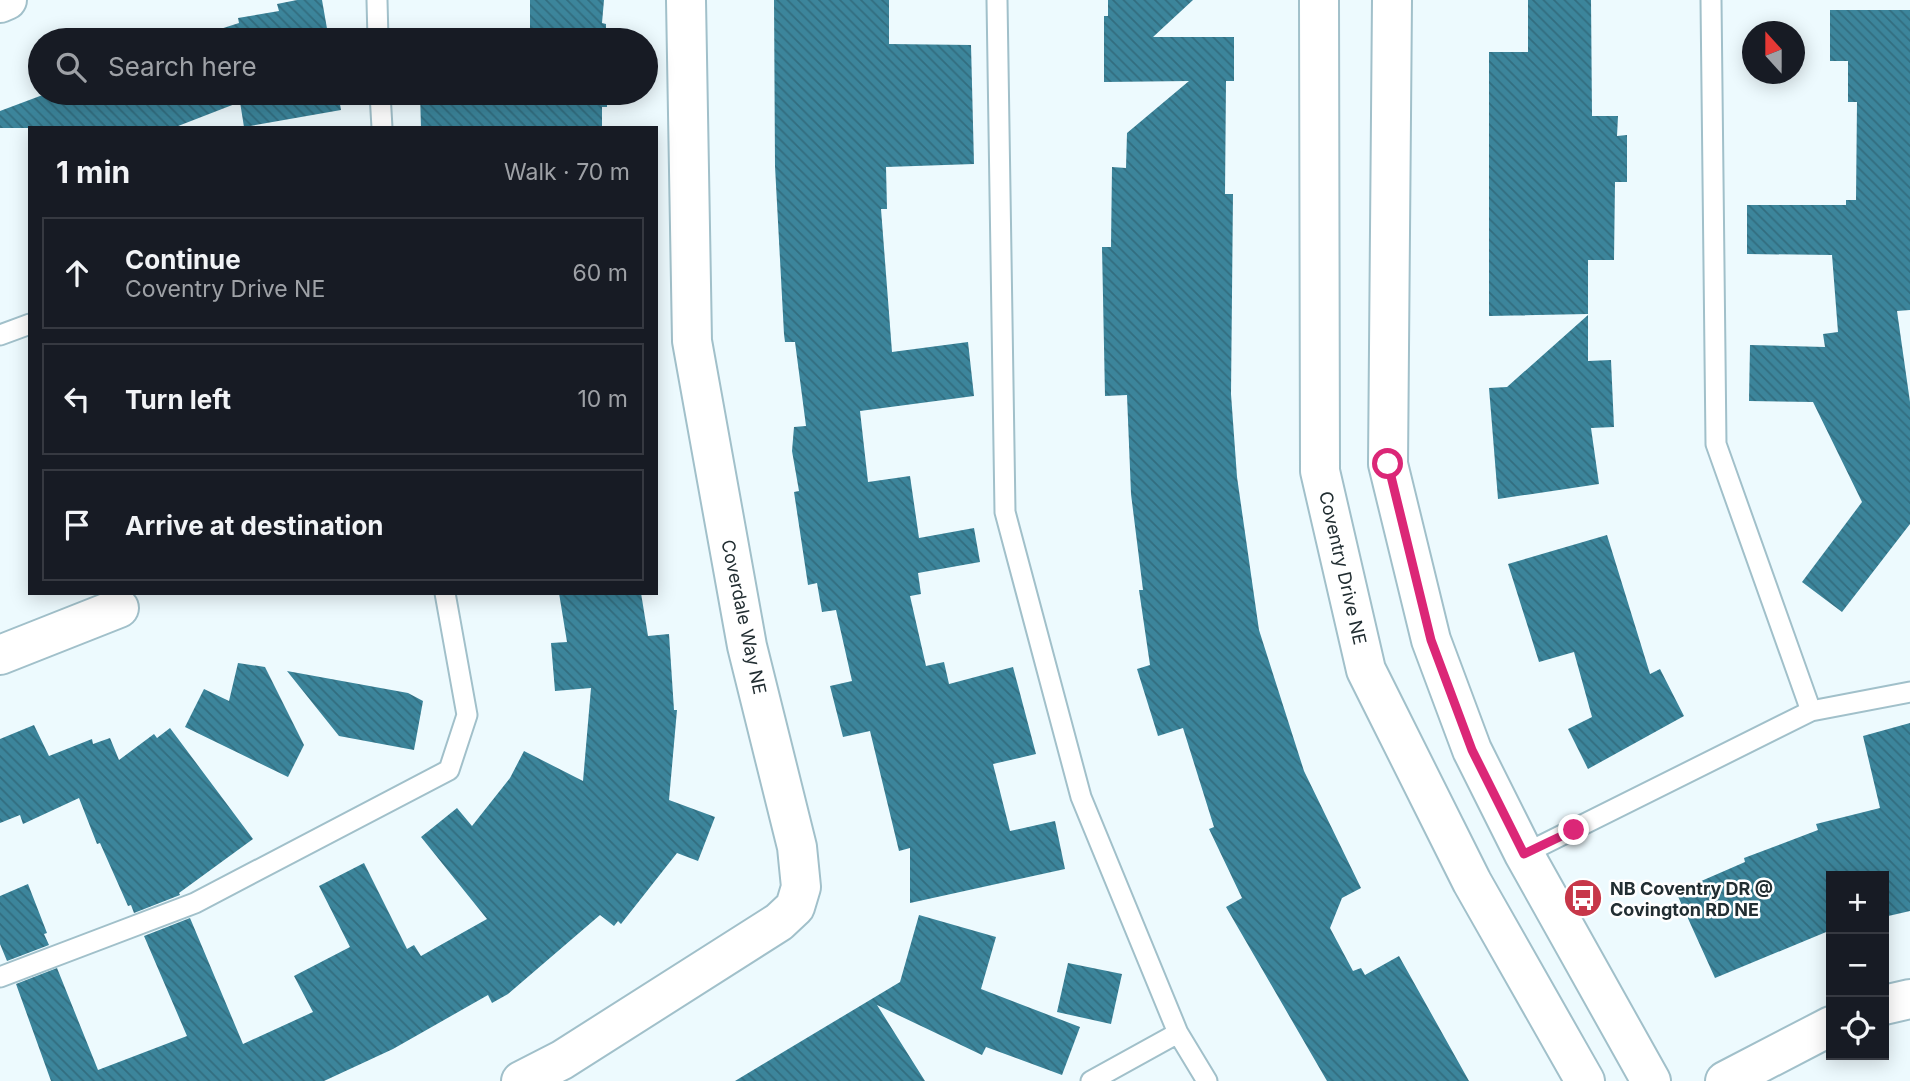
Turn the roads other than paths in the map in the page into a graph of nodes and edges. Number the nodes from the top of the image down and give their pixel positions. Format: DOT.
graph roads {
  1 [pos="7,0"];
  2 [pos="377,0"];
  3 [pos="686,0"];
  4 [pos="998,0"];
  5 [pos="1320,0"];
  6 [pos="1392,0"];
  7 [pos="1712,0"];
  8 [pos="0,3"];
  9 [pos="378,28"];
  10 [pos="381,105"];
  11 [pos="382,126"];
  12 [pos="28,325"];
  13 [pos="0,335"];
  14 [pos="445,595"];
  15 [pos="119,608"];
  16 [pos="0,655"];
  17 [pos="1910,691"];
  18 [pos="1811,711"];
  19 [pos="1524,854"];
  20 [pos="0,977"];
  21 [pos="1910,999"];
  22 [pos="1889,1004"];
  23 [pos="1826,1029"];
  24 [pos="1178,1032"];
  25 [pos="521,1081"];
  26 [pos="1091,1081"];
  27 [pos="1207,1081"];
  28 [pos="1585,1081"];
  29 [pos="1651,1081"];
  30 [pos="1725,1081"];
  1 -- 8 [label="street"];
  2 -- 9 [label="lane"];
  3 -- 25 [label="street, Coverdale Way NE"];
  4 -- 24 [label="lane"];
  5 -- 28 [label="street, Coventry Drive NE"];
  6 -- 19 [label="street"];
  7 -- 18 [label="lane"];
  10 -- 11 [label="lane"];
  12 -- 13 [label="lane"];
  14 -- 20 [label="lane"];
  15 -- 16 [label="street"];
  17 -- 18 [label="lane"];
  18 -- 19 [label="lane"];
  19 -- 29 [label="street"];
  21 -- 22 [label="street"];
  23 -- 30 [label="street"];
  24 -- 26 [label="lane"];
  24 -- 27 [label="lane"];
}
